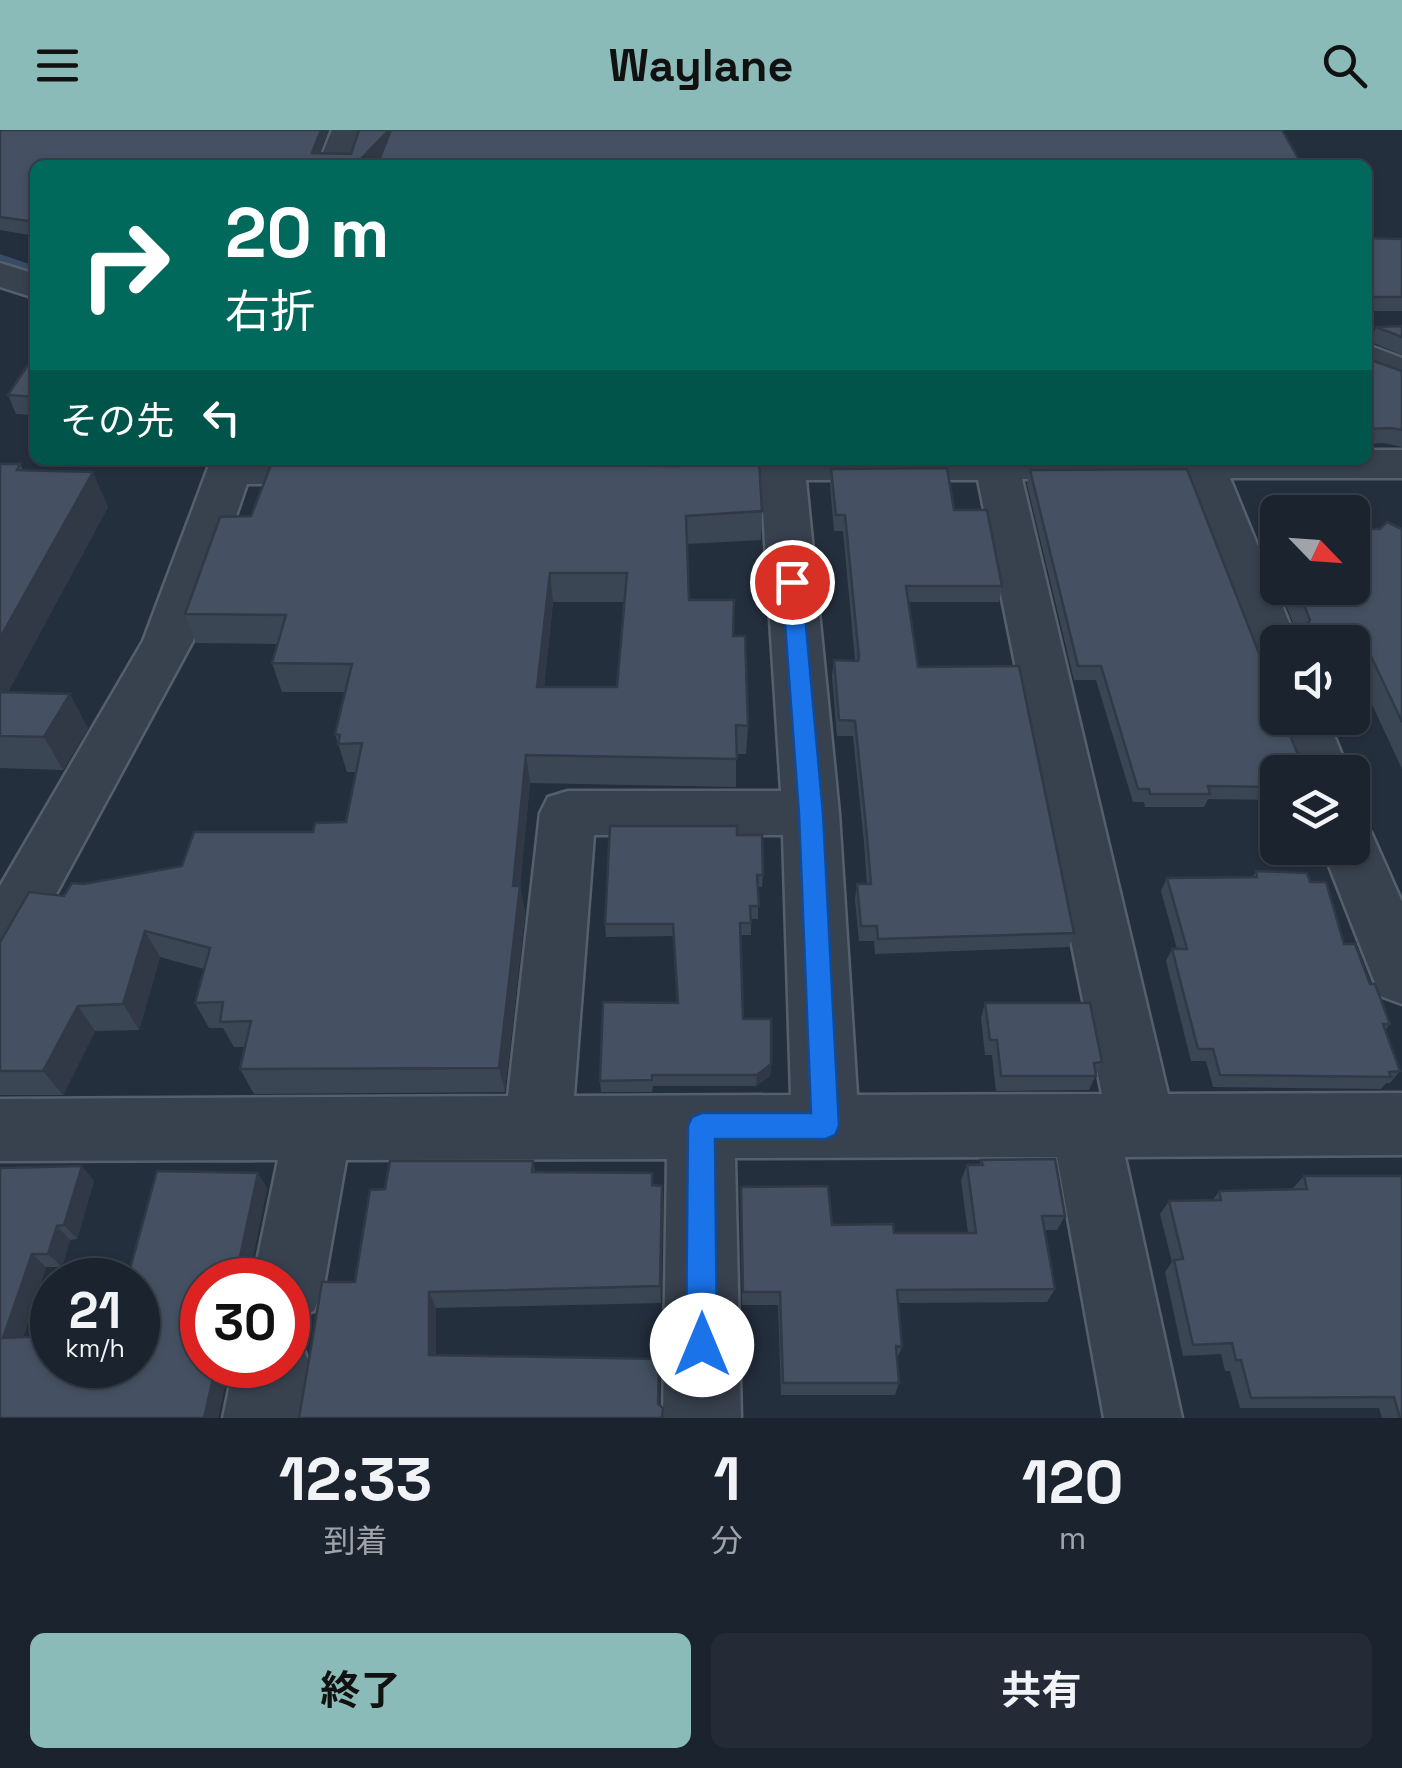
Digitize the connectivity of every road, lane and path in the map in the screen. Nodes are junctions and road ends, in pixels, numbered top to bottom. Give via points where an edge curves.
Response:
1 (348, 130) edge
2 (337, 160) edge
3 (0, 274) edge
4 (30, 285) edge
5 (1373, 336) edge
6 (1402, 374) edge
7 (1372, 464) edge
8 (1402, 464) edge
9 (231, 465) edge
10 (727, 465) edge
11 (782, 465) edge
12 (925, 465) edge
13 (1100, 465) edge
14 (1202, 465) edge
15 (997, 466) junction
16 (644, 468) edge
17 (388, 469) edge
18 (1265, 625) edge
19 (811, 814) junction
20 (1358, 865) edge
21 (0, 941) edge
22 (1402, 978) edge
23 (1113, 1124) junction
24 (1402, 1124) edge
25 (702, 1126) junction
26 (826, 1126) junction
27 (318, 1128) junction
28 (538, 1128) junction
29 (0, 1130) edge
30 (293, 1258) edge
31 (268, 1388) edge
32 (262, 1418) edge
33 (702, 1418) edge
34 (1143, 1418) edge

1 - 2 street
3 - 4 street
5 - 6 street
7 - 8 street
9 - 17 street
9 - 21 street via 168,641
10 - 16 street
11 - 19 street
12 - 15 street
13 - 15 street
14 - 18 street
15 - 23 street
19 - 26 street
19 - 28 street via 568,813
20 - 22 street
23 - 24 street
23 - 26 street
23 - 34 street
25 - 26 street
25 - 28 street
25 - 33 street
27 - 28 street
27 - 29 street
27 - 30 street
31 - 32 street

